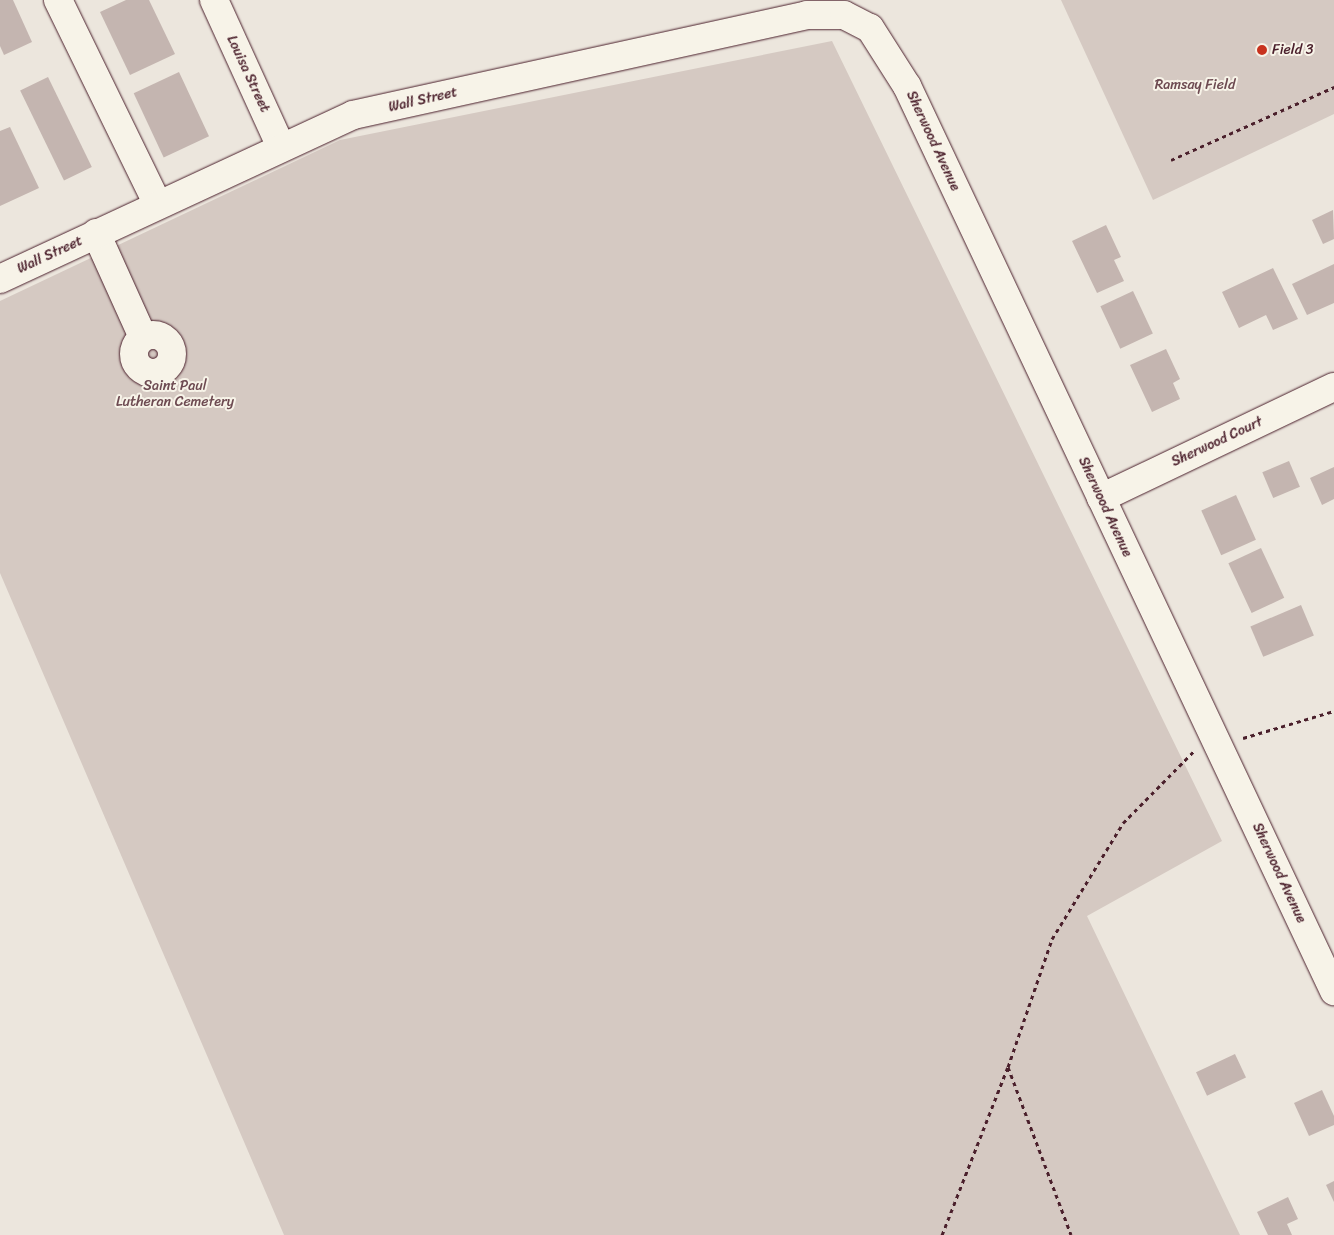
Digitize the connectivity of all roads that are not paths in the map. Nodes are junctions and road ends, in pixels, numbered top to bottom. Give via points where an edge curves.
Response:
1 (58, 0) edge
2 (214, 0) edge
3 (870, 28) joint
4 (281, 147) junction
5 (158, 205) junction
6 (96, 234) junction
7 (0, 279) edge
8 (143, 337) dead end
9 (1334, 387) edge
10 (1100, 498) junction
11 (1334, 991) edge

1 - 5 street
2 - 4 street, Louisa Street
3 - 4 street, Wall Street via 844,15 807,15 353,115
3 - 10 street, Sherwood Avenue via 907,86
4 - 5 street, Wall Street
5 - 6 street, Wall Street
6 - 7 street, Wall Street
6 - 8 street
9 - 10 street, Sherwood Court
10 - 11 street, Sherwood Avenue

